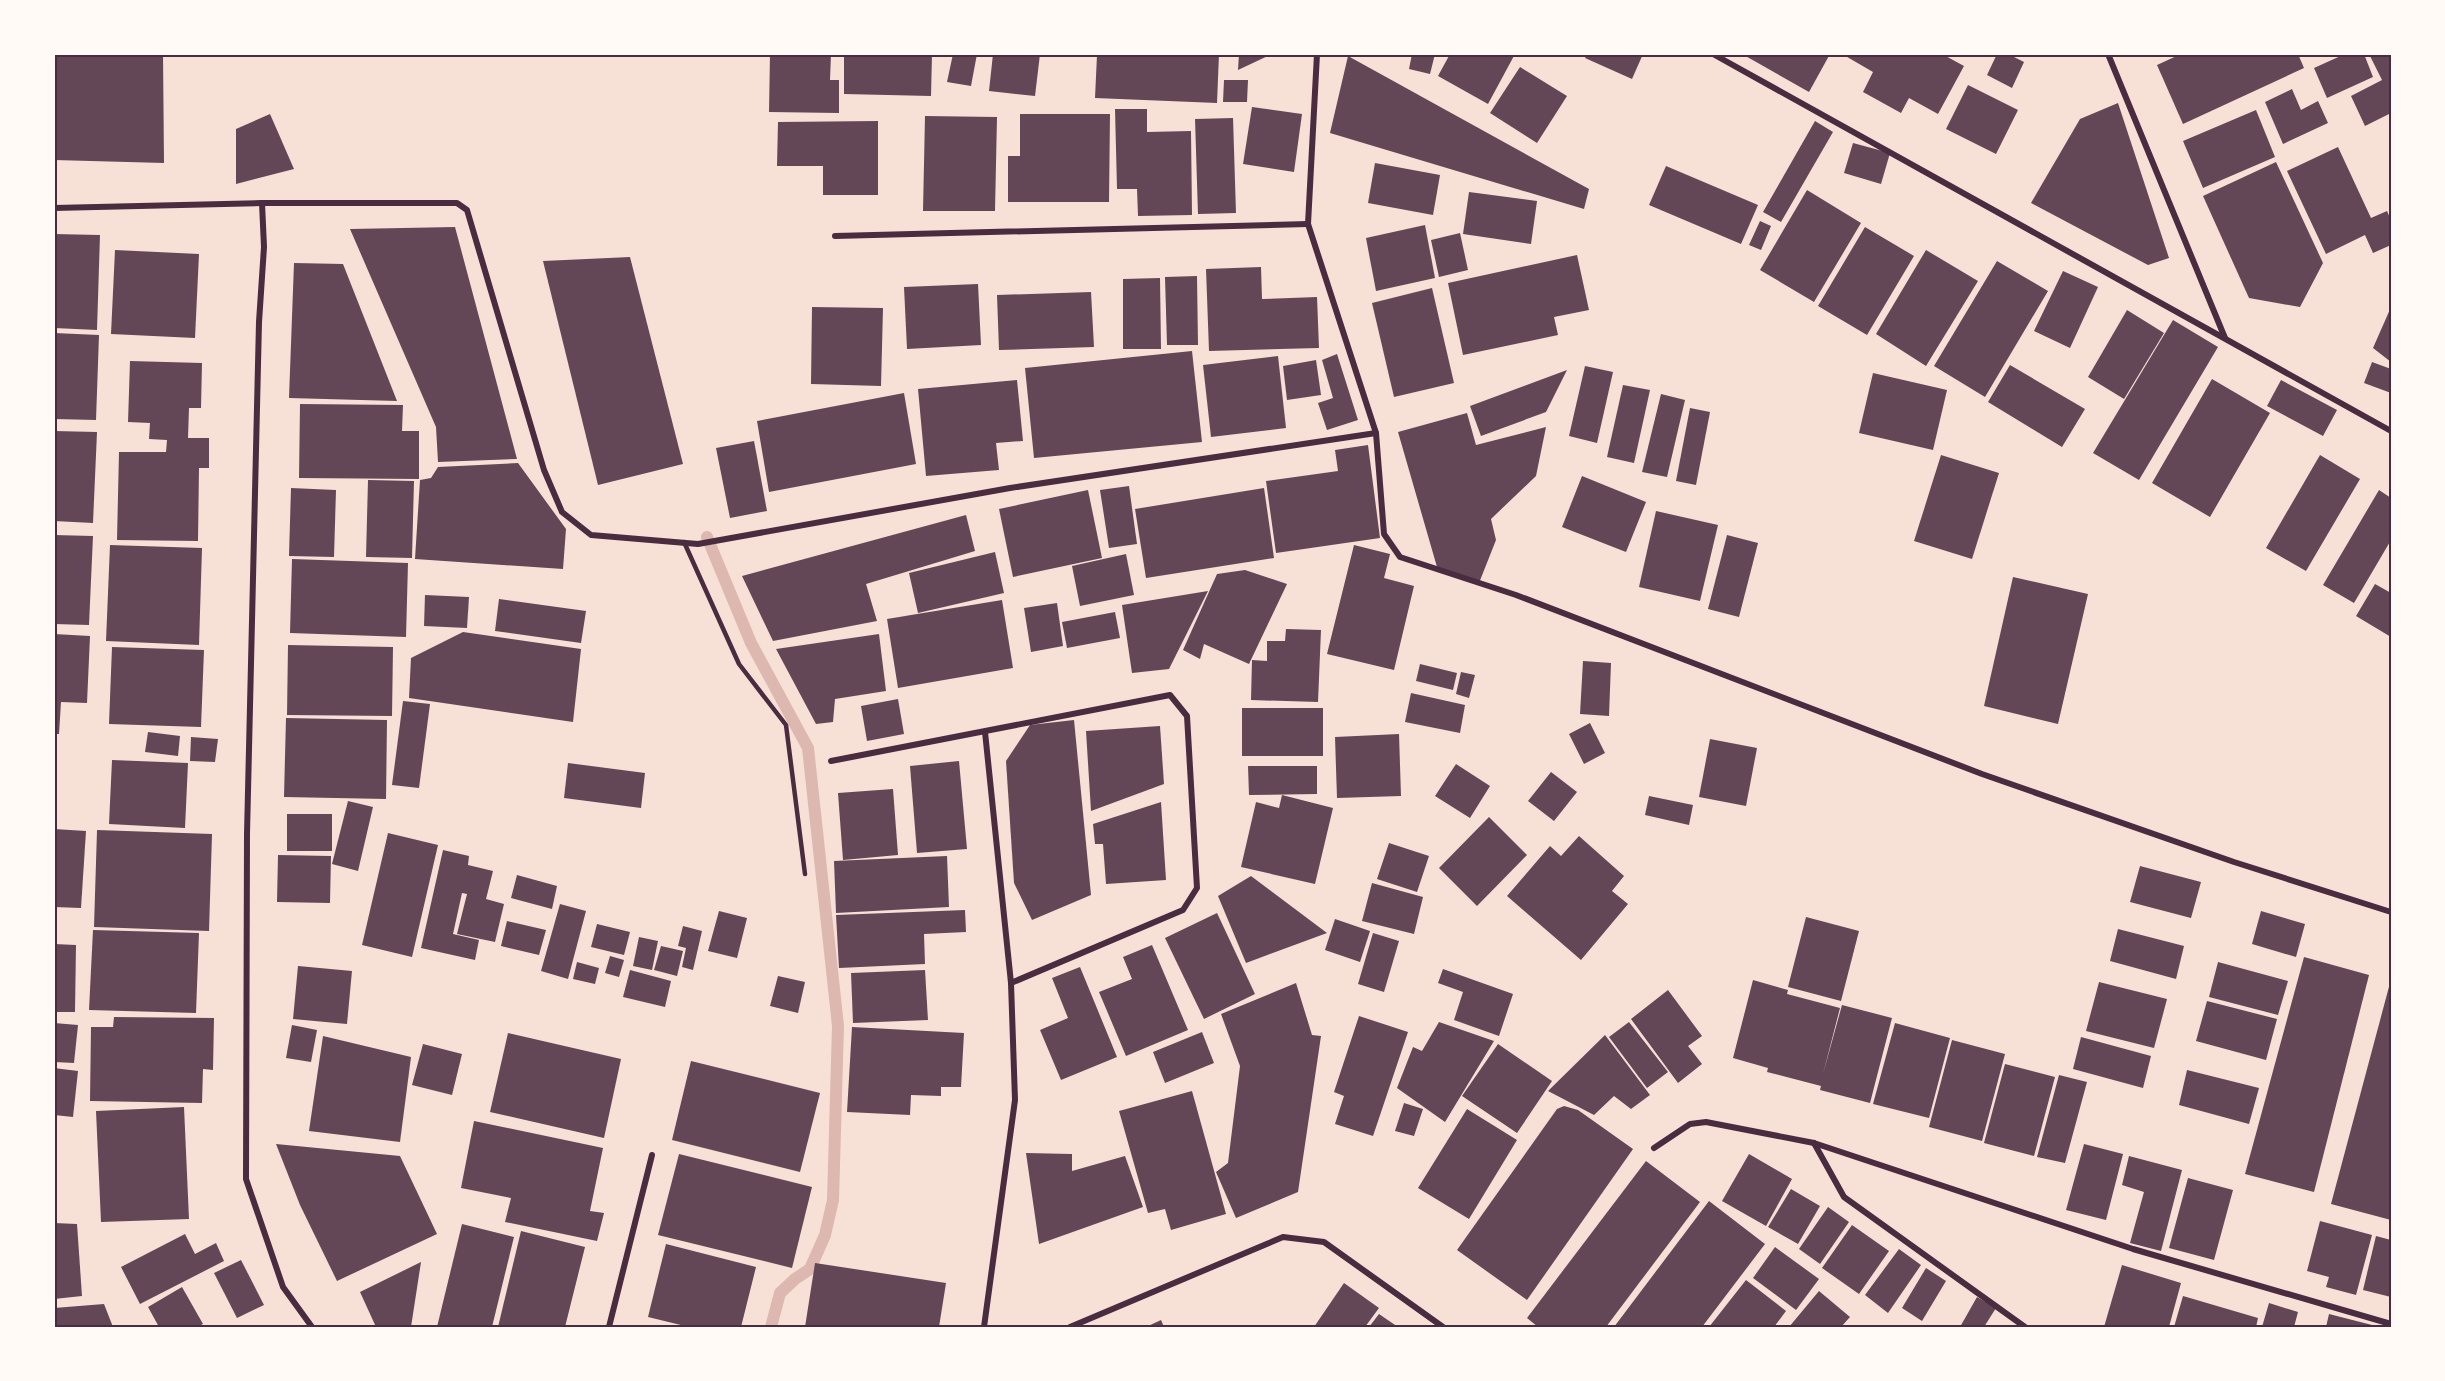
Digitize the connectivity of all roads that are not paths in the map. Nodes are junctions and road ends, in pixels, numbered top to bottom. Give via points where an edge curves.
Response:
1 (1317, 54) edge
2 (1713, 54) edge
3 (2108, 54) edge
4 (262, 203) junction
5 (54, 208) edge
6 (1308, 224) junction
7 (835, 236) dead end
8 (2226, 339) junction
9 (2391, 431) edge
10 (1376, 433) junction
11 (684, 542) junction
12 (985, 732) junction
13 (831, 761) dead end
14 (805, 874) dead end
15 (2391, 912) edge
16 (1011, 983) junction
17 (1814, 1143) junction
18 (1654, 1148) dead end
19 (651, 1155) dead end
20 (2391, 1324) edge
21 (312, 1327) edge
22 (609, 1327) edge
23 (984, 1327) edge
24 (1070, 1327) edge
25 (1443, 1327) edge
26 (2025, 1327) edge

1 - 6 street
2 - 8 street
3 - 8 street
4 - 5 street
4 - 11 street via 457,203 467,210 544,470 562,512 591,535
4 - 21 street via 264,247 247,834 246,1179 283,1287
6 - 7 street
6 - 10 street
8 - 9 street
10 - 11 street via 1010,488 698,544
10 - 15 street via 1384,534 1394,550 1409,561 1516,595 1982,774
11 - 14 lane via 739,664 786,725
12 - 13 street
12 - 16 street
12 - 16 street via 1170,695 1187,716 1197,888 1183,910
16 - 23 street via 1015,1100
17 - 18 street via 1706,1122 1690,1124
17 - 20 street via 2133,1249
17 - 26 street via 1844,1197
19 - 22 street
24 - 25 street via 1284,1237 1324,1242

